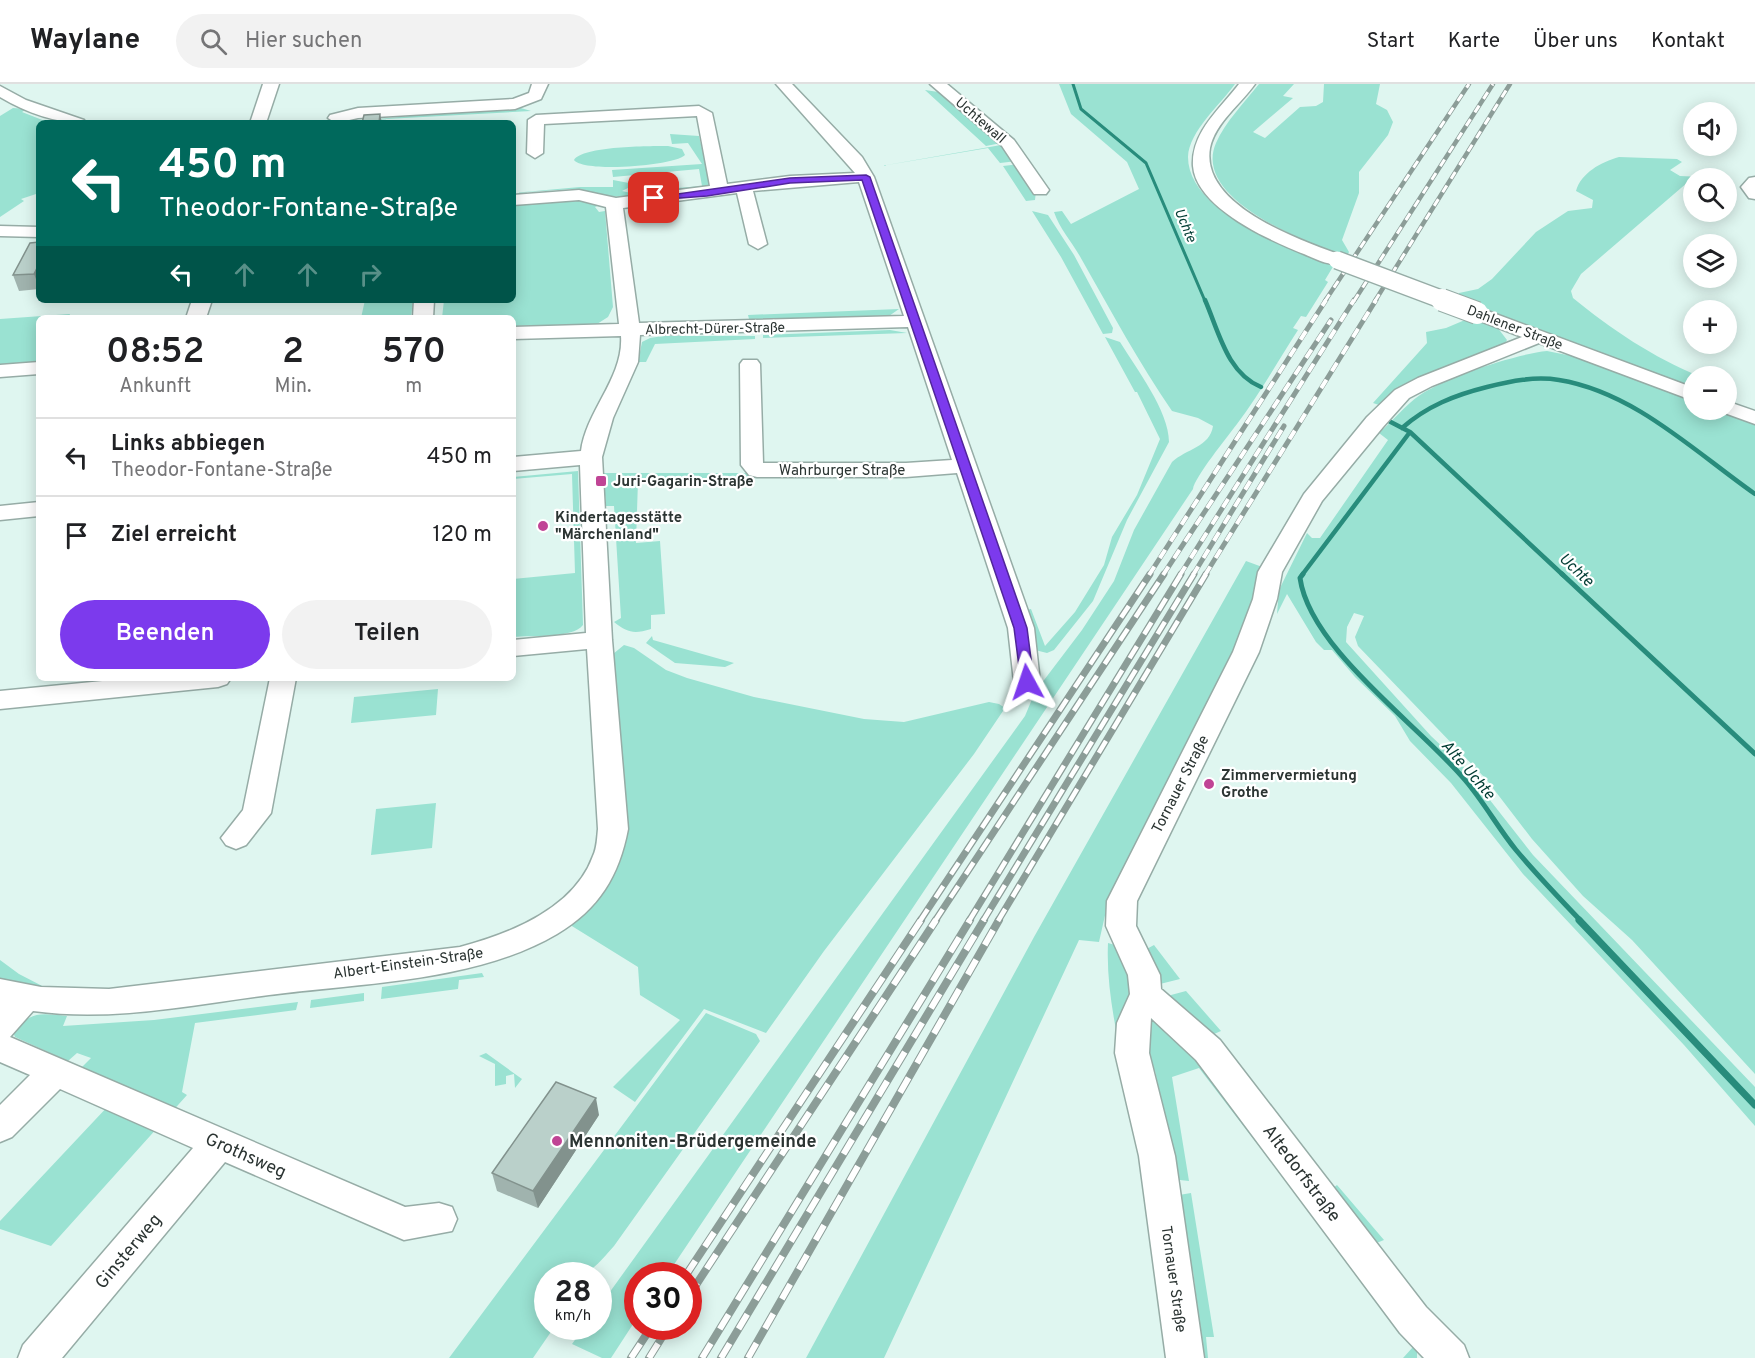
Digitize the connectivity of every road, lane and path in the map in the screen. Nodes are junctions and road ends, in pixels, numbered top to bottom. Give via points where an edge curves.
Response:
1 (271, 84) edge
2 (540, 84) edge
3 (784, 84) edge
4 (938, 84) edge
5 (1247, 84) edge
6 (0, 91) edge
7 (21, 102) junction
8 (0, 110) edge
9 (681, 111) junction
10 (336, 118) dead end
11 (70, 120) edge
12 (259, 120) edge
13 (694, 129) junction
14 (535, 153) dead end
15 (866, 177) junction
16 (744, 188) junction
17 (1040, 190) dead end
18 (720, 192) junction
19 (516, 200) edge
20 (614, 204) junction
21 (0, 231) edge
22 (36, 232) edge
23 (758, 244) dead end
24 (916, 321) junction
25 (629, 330) junction
26 (516, 333) edge
27 (1538, 336) junction
28 (750, 364) dead end
29 (36, 368) edge
30 (0, 371) edge
31 (1683, 390) edge
32 (1737, 411) edge
33 (1755, 418) edge
34 (591, 457) junction
35 (516, 464) edge
36 (963, 466) junction
37 (36, 509) edge
38 (0, 513) edge
39 (599, 640) junction
40 (516, 648) edge
41 (179, 681) edge
42 (282, 681) edge
43 (1027, 682) dead end
44 (0, 700) edge
45 (236, 838) dead end
46 (1146, 994) junction
47 (13, 995) edge
48 (0, 1027) edge
49 (0, 1047) edge
50 (55, 1072) junction
51 (0, 1127) edge
52 (219, 1143) junction
53 (439, 1219) dead end
54 (1437, 1354) edge
55 (37, 1358) edge
56 (1185, 1358) edge

1 - 12 street
2 - 10 street via 536,96 515,104 358,113
3 - 15 street via 856,161
4 - 17 street, Uchtewall via 1008,143
5 - 27 street, Dahlener Straße, bridge via 1206,138 1201,154 1207,179 1223,200 1250,221 1288,241
6 - 7 street
7 - 8 street
7 - 11 street
9 - 13 street
9 - 13 street via 702,111
9 - 14 street via 536,120
13 - 18 street
15 - 16 street via 790,180
15 - 24 street
16 - 18 street
16 - 23 street
18 - 20 street
19 - 20 street via 586,196
20 - 25 street
21 - 22 street
24 - 25 street, Albrecht-Dürer-Straße
24 - 36 street
25 - 26 street, Albrecht-Dürer-Straße
25 - 34 street via 628,362 599,428
27 - 31 street, Dahlener Straße
27 - 46 street, Tornauer Straße via 1413,387 1379,418 1312,499 1270,572 1265,599 1239,669 1122,901 1121,926 1144,975
28 - 36 street, Wahrburger Straße via 752,465 757,470
29 - 30 street
32 - 33 street
34 - 35 street
34 - 39 street
36 - 43 street via 1020,628
37 - 38 street
39 - 40 street
39 - 47 street, Albert-Einstein-Straße via 613,829 608,856 585,893 545,927 487,953 460,959 110,1002 67,1002
41 - 44 street
42 - 45 street via 257,813
46 - 54 street, Altedorfstraße via 1208,1050
46 - 56 street, Tornauer Straße via 1133,1023 1132,1053 1157,1156
47 - 48 street, Albert-Einstein-Straße
49 - 50 street, Grothsweg
50 - 51 street
50 - 52 street, Grothsweg
52 - 53 street, Grothsweg via 404,1224
52 - 55 street, Ginsterweg

